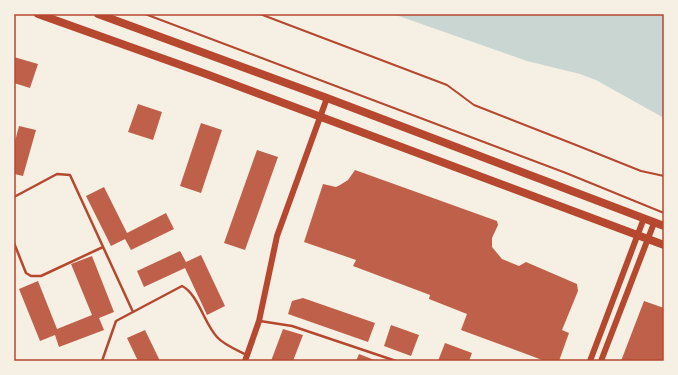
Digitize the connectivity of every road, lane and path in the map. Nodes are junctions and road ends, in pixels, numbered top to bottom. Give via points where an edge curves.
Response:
1 (38, 14) edge
2 (98, 14) edge
3 (146, 14) edge
4 (260, 14) edge
5 (327, 98) junction
6 (321, 116) junction
7 (664, 176) edge
8 (14, 197) edge
9 (664, 213) edge
10 (644, 218) junction
11 (654, 222) junction
12 (664, 226) edge
13 (637, 234) junction
14 (648, 238) junction
15 (14, 243) edge
16 (664, 245) edge
17 (103, 248) junction
18 (133, 312) junction
19 (259, 321) junction
20 (246, 358) edge
21 (102, 361) edge
22 (396, 361) edge
23 (590, 361) edge
24 (601, 361) edge

1 - 6 main road
2 - 5 main road
3 - 9 path via 559,170
4 - 7 path via 447,85 474,104 576,146 641,171
5 - 6 street
5 - 10 main road
6 - 13 main road
6 - 19 street via 277,236
8 - 17 lane via 57,174 70,175
10 - 11 main road
10 - 13 street
11 - 12 main road
11 - 14 street
13 - 14 main road
13 - 23 street
14 - 16 main road
14 - 24 street
15 - 17 lane via 26,273 31,276 41,276
17 - 18 lane
18 - 20 lane via 182,286 189,289 218,339
18 - 21 lane via 116,321
19 - 20 street
19 - 22 lane via 292,326

